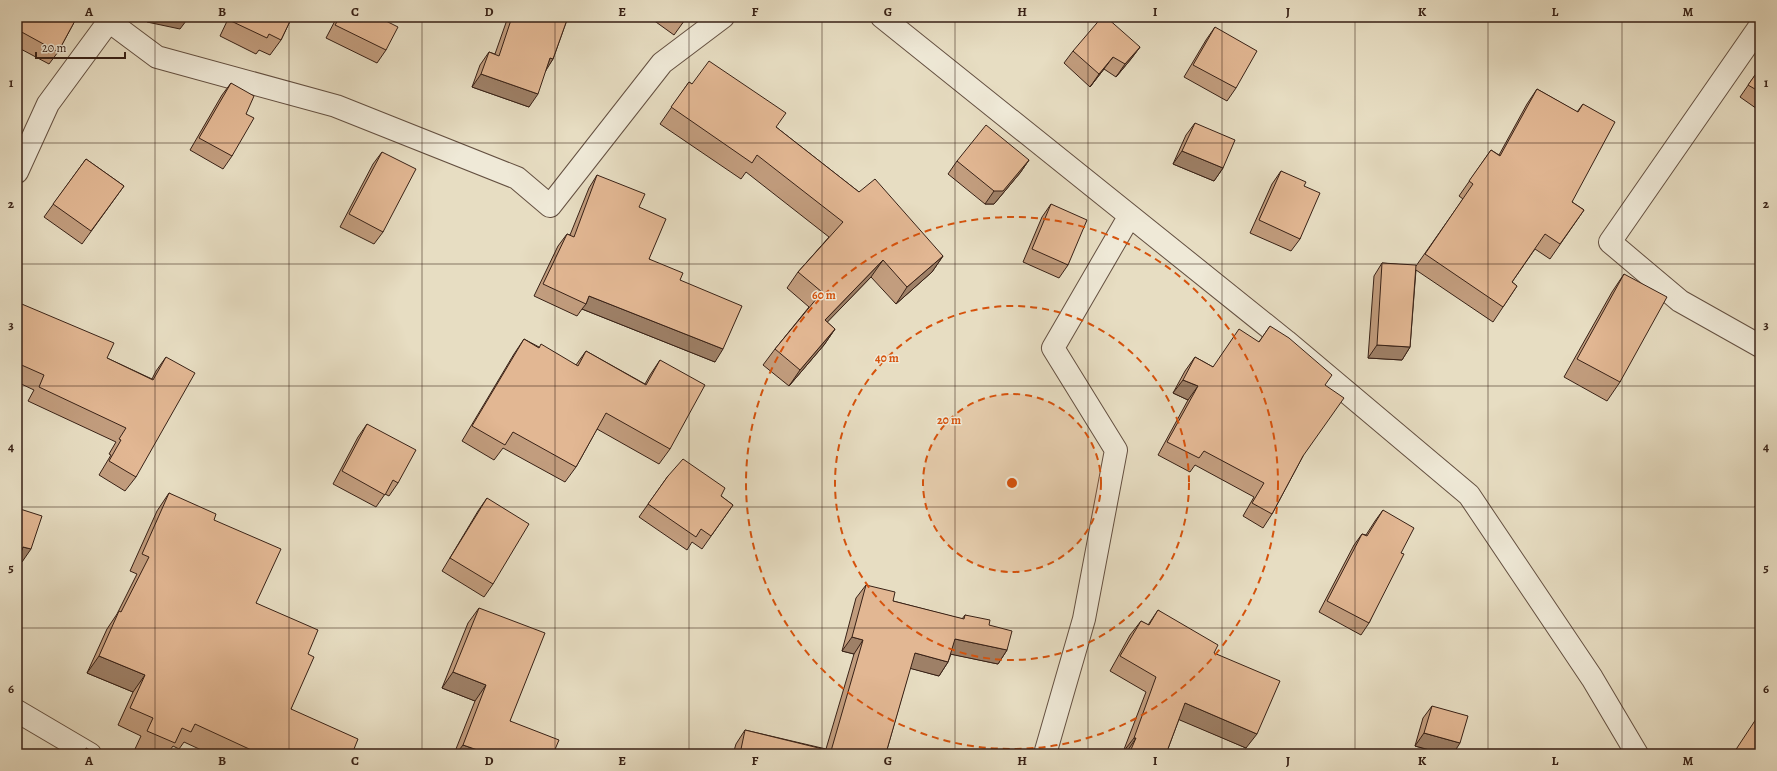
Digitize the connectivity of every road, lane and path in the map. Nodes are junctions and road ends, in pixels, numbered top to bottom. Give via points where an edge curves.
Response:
1 (724, 17) edge
2 (882, 17) edge
3 (111, 20) edge
4 (1760, 26) edge
5 (17, 172) edge
6 (1129, 217) junction
7 (1760, 346) edge
8 (17, 710) edge
9 (90, 754) edge
10 (1045, 754) edge
11 (1638, 754) edge

1 - 3 street via 662,63 550,206 517,178 336,106 157,57
2 - 6 street
3 - 5 street via 48,104
4 - 7 street via 1610,242 1680,301
6 - 10 street via 1054,348 1116,450 1084,618
6 - 11 street via 1286,341 1469,495 1592,678
8 - 9 street

